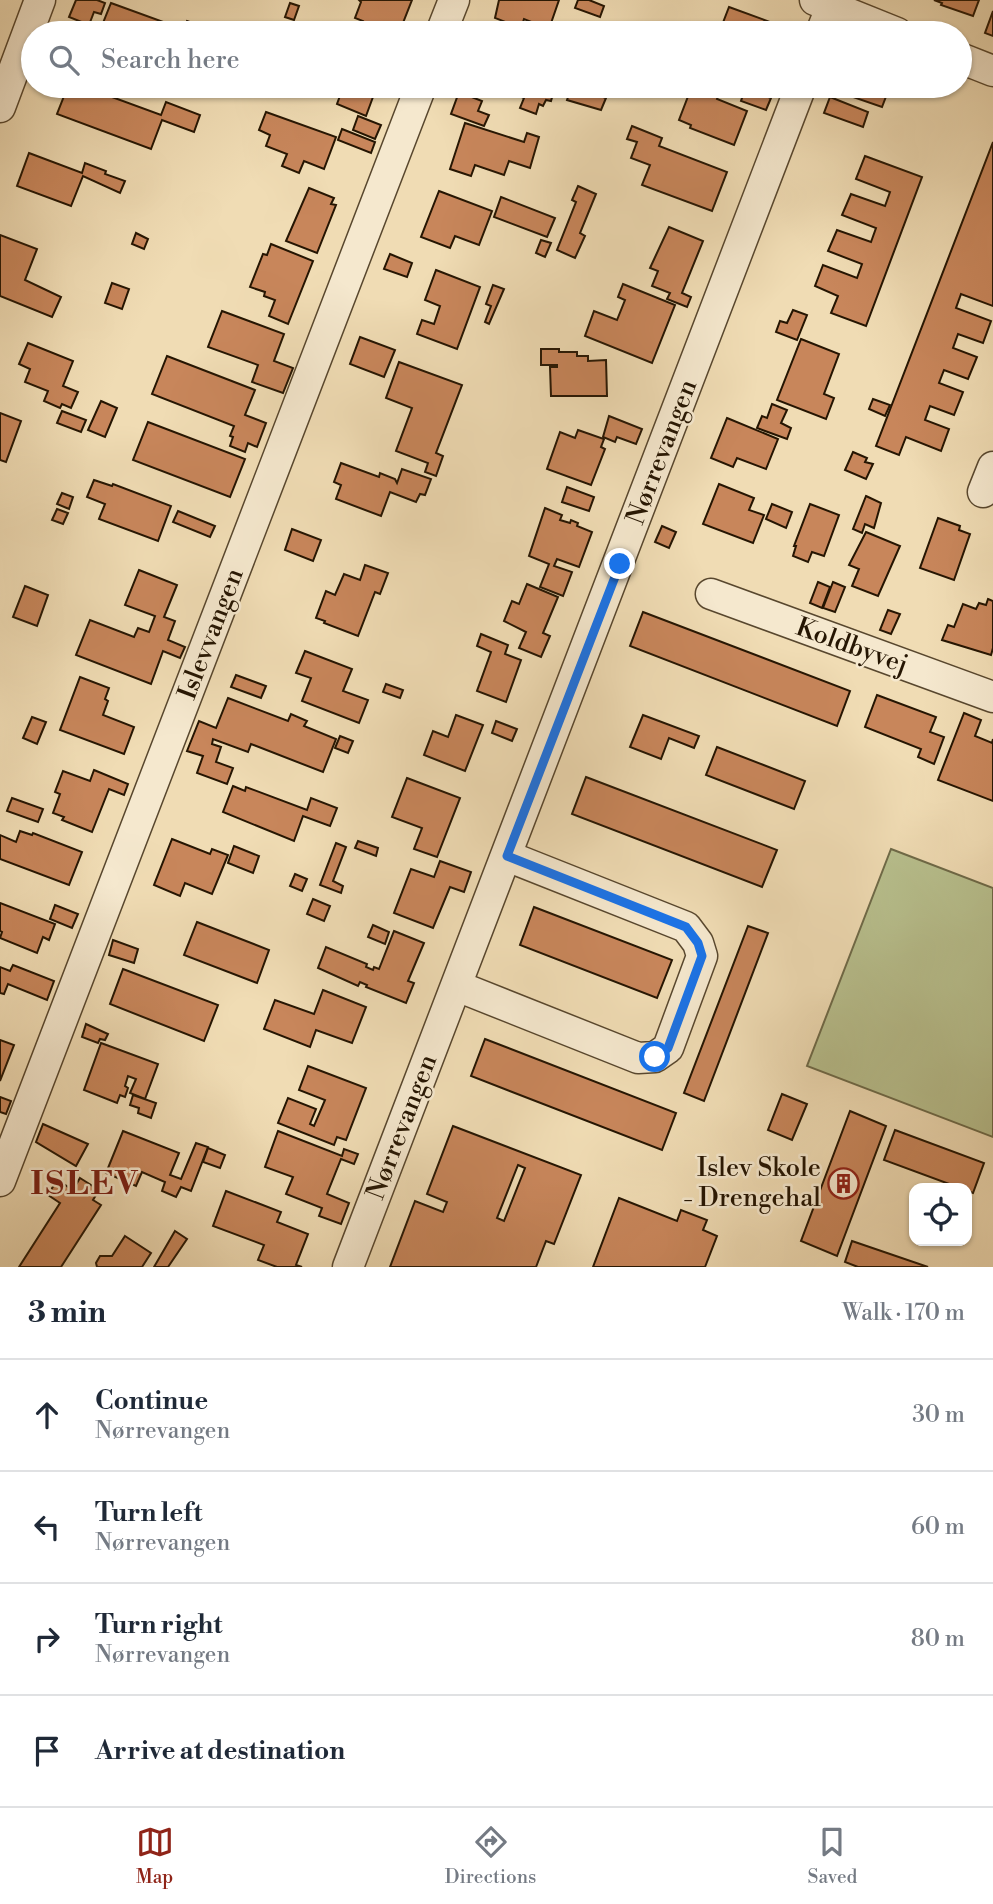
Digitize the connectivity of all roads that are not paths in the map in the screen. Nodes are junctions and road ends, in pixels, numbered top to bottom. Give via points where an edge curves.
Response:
1 (40, 0) edge
2 (454, 0) edge
3 (826, 10) edge
4 (32, 21) edge
5 (446, 21) edge
6 (860, 21) edge
7 (21, 51) edge
8 (972, 63) edge
9 (993, 71) edge
10 (416, 98) edge
11 (797, 98) edge
12 (0, 107) edge
13 (711, 594) dead end
14 (993, 697) edge
15 (507, 856) junction
16 (457, 986) junction
17 (0, 1181) edge
18 (348, 1267) edge

1 - 4 street
2 - 5 street
3 - 6 street
7 - 12 street
8 - 9 street
10 - 17 street, Islevvangen
11 - 15 street, Nørrevangen
13 - 14 street, Koldbyvej
15 - 16 street, Nørrevangen
15 - 16 street via 686,927 702,956 668,1048 655,1057 638,1058
16 - 18 street, Nørrevangen

